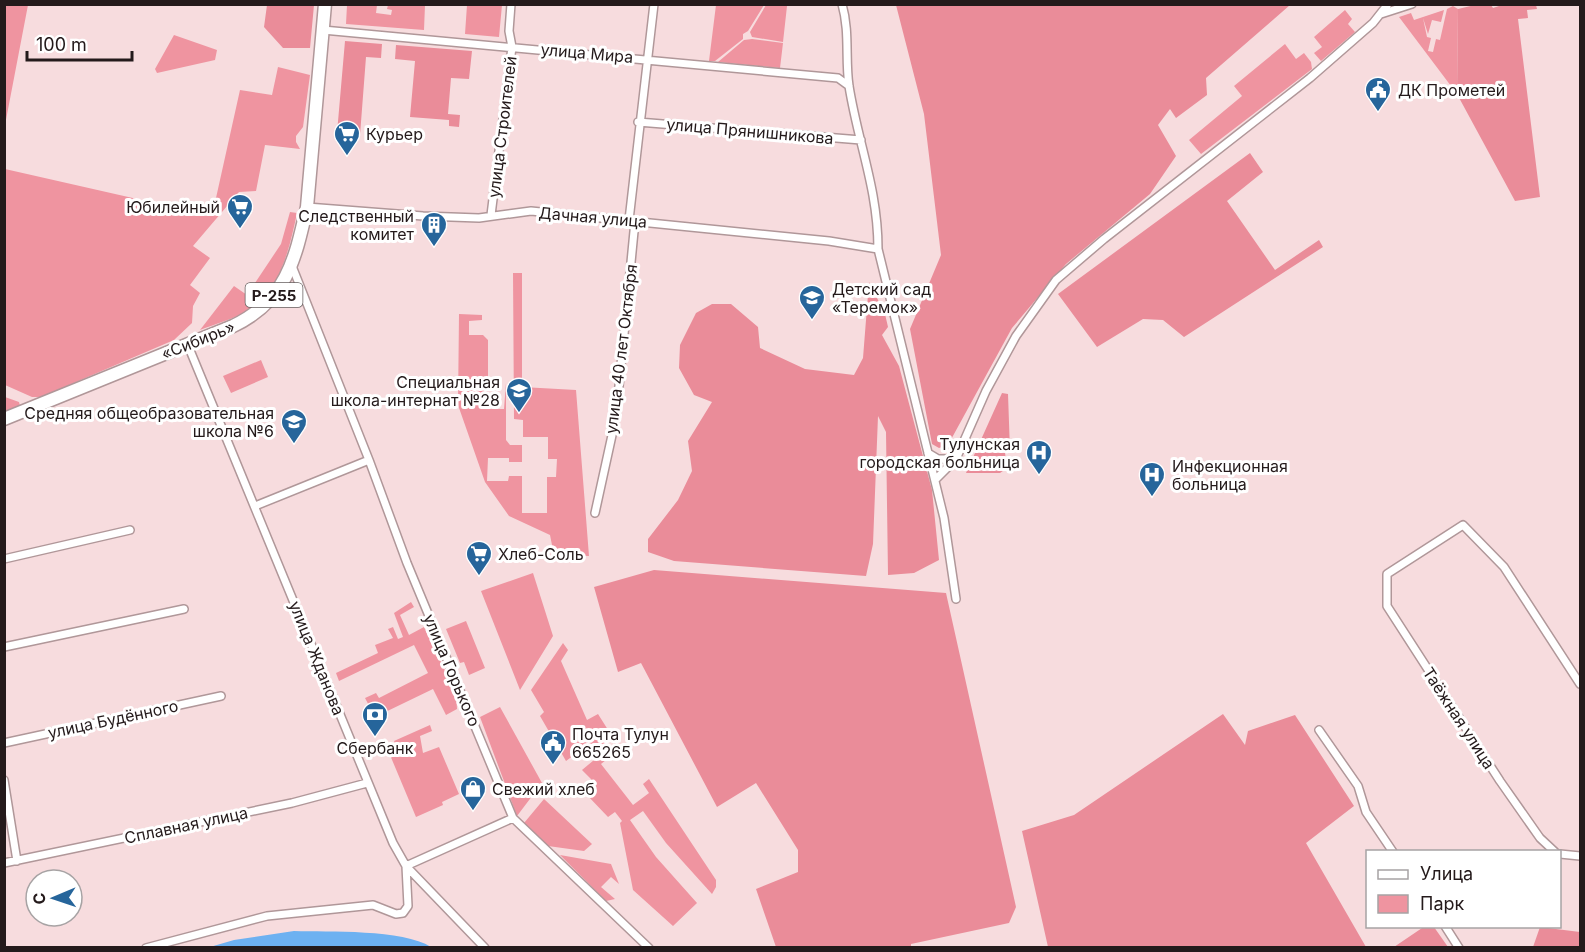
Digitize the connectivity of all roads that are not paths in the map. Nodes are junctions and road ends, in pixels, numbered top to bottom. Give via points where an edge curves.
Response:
1 (325, 4) edge
2 (512, 4) edge
3 (654, 4) edge
4 (842, 4) edge
5 (1388, 4) edge
6 (1412, 4) edge
7 (1381, 14) junction
8 (323, 30) junction
9 (512, 47) junction
10 (646, 58) junction
11 (849, 86) junction
12 (638, 122) junction
13 (861, 140) junction
14 (307, 207) junction
15 (491, 214) junction
16 (632, 220) junction
17 (878, 249) junction
18 (292, 266) junction
19 (187, 343) junction
20 (4, 419) edge
21 (928, 453) junction
22 (956, 459) junction
23 (369, 460) junction
24 (935, 480) junction
25 (255, 506) junction
26 (595, 513) dead end
27 (130, 530) dead end
28 (4, 560) edge
29 (956, 599) dead end
30 (184, 609) dead end
31 (4, 647) edge
32 (1581, 684) edge
33 (220, 696) dead end
34 (1319, 730) dead end
35 (4, 743) edge
36 (4, 780) edge
37 (367, 783) junction
38 (513, 818) junction
39 (1392, 850) edge
40 (1550, 850) edge
41 (1561, 854) edge
42 (1581, 856) edge
43 (17, 861) junction
44 (4, 863) edge
45 (406, 866) junction
46 (1446, 928) edge
47 (146, 948) edge
48 (485, 948) edge
49 (648, 948) edge
50 (1459, 948) edge

1 - 8 highway, «Сибирь» / Р-255
2 - 9 street, улица Строителей
3 - 10 street, улица 40 лет Октября
4 - 11 street via 847,22
5 - 7 street
6 - 7 street
7 - 22 street via 1310,78 1056,280 1016,336
8 - 9 street, улица Мира
8 - 14 highway, «Сибирь» / Р-255
9 - 10 street, улица Мира
9 - 15 street, улица Строителей
10 - 11 street, улица Мира via 838,78
10 - 12 street, улица 40 лет Октября
11 - 13 street
12 - 13 street, улица Прянишникова
12 - 16 street, улица 40 лет Октября
13 - 17 street via 876,206
14 - 15 street, Дачная улица via 423,216 479,218
14 - 18 highway, «Сибирь» / Р-255
15 - 16 street, Дачная улица via 531,211
16 - 17 street, Дачная улица
16 - 26 street, улица 40 лет Октября via 616,417
17 - 21 street
18 - 19 highway, «Сибирь» / Р-255 via 259,311 233,326
18 - 23 street, улица Горького
19 - 20 highway, «Сибирь» / Р-255
19 - 25 street, улица Жданова
21 - 22 street via 938,459
21 - 24 street
22 - 24 street
23 - 25 street
23 - 38 street, улица Горького via 407,563
24 - 29 street
25 - 37 street, улица Жданова
27 - 28 street
30 - 31 street
32 - 40 street, Таёжная улица via 1504,567 1463,525 1387,574 1387,606 1500,782
33 - 35 street, улица Будённого
34 - 39 street via 1358,786 1365,812
36 - 43 street
37 - 43 street, Сплавная улица via 292,803
37 - 45 street, улица Жданова
38 - 45 street
38 - 49 street, улица Горького
41 - 42 street
43 - 44 street, Сплавная улица
45 - 47 street via 408,906 403,913 373,905 267,916
45 - 48 street, улица Жданова
46 - 50 street

